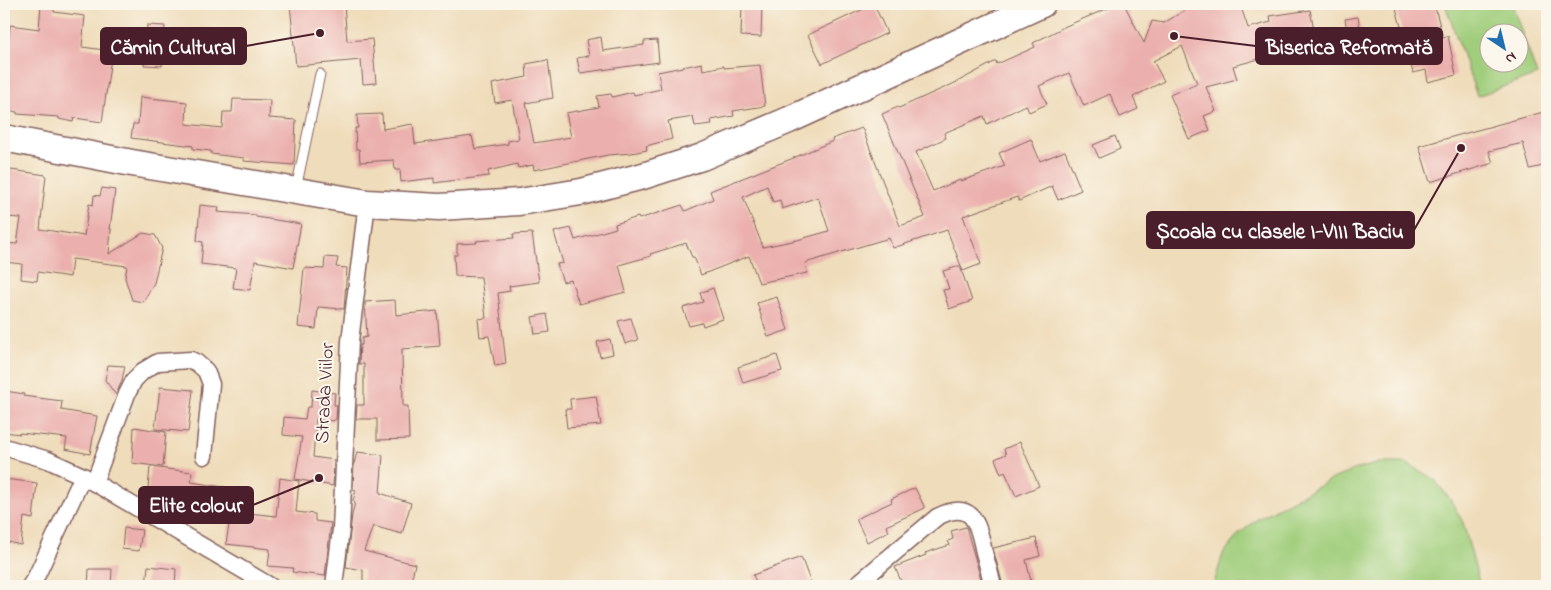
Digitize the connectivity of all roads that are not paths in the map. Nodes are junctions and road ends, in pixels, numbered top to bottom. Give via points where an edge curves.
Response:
1 (1042, 4) edge
2 (320, 74) dead end
3 (4, 138) edge
4 (296, 192) junction
5 (367, 203) junction
6 (4, 447) edge
7 (204, 456) dead end
8 (88, 479) junction
9 (30, 586) edge
10 (270, 586) edge
11 (334, 586) edge
12 (855, 586) edge
13 (993, 586) edge

1 - 5 main road via 759,133 702,157 643,176 581,192 519,202 439,207
2 - 4 lane
3 - 4 main road
4 - 5 main road
5 - 11 street, Strada Viilor via 350,341 341,529
6 - 8 street via 48,460
7 - 8 street via 211,384 206,371 191,360 158,362 134,380
8 - 9 street
8 - 10 street
12 - 13 street via 937,517 959,510 971,515 978,524

